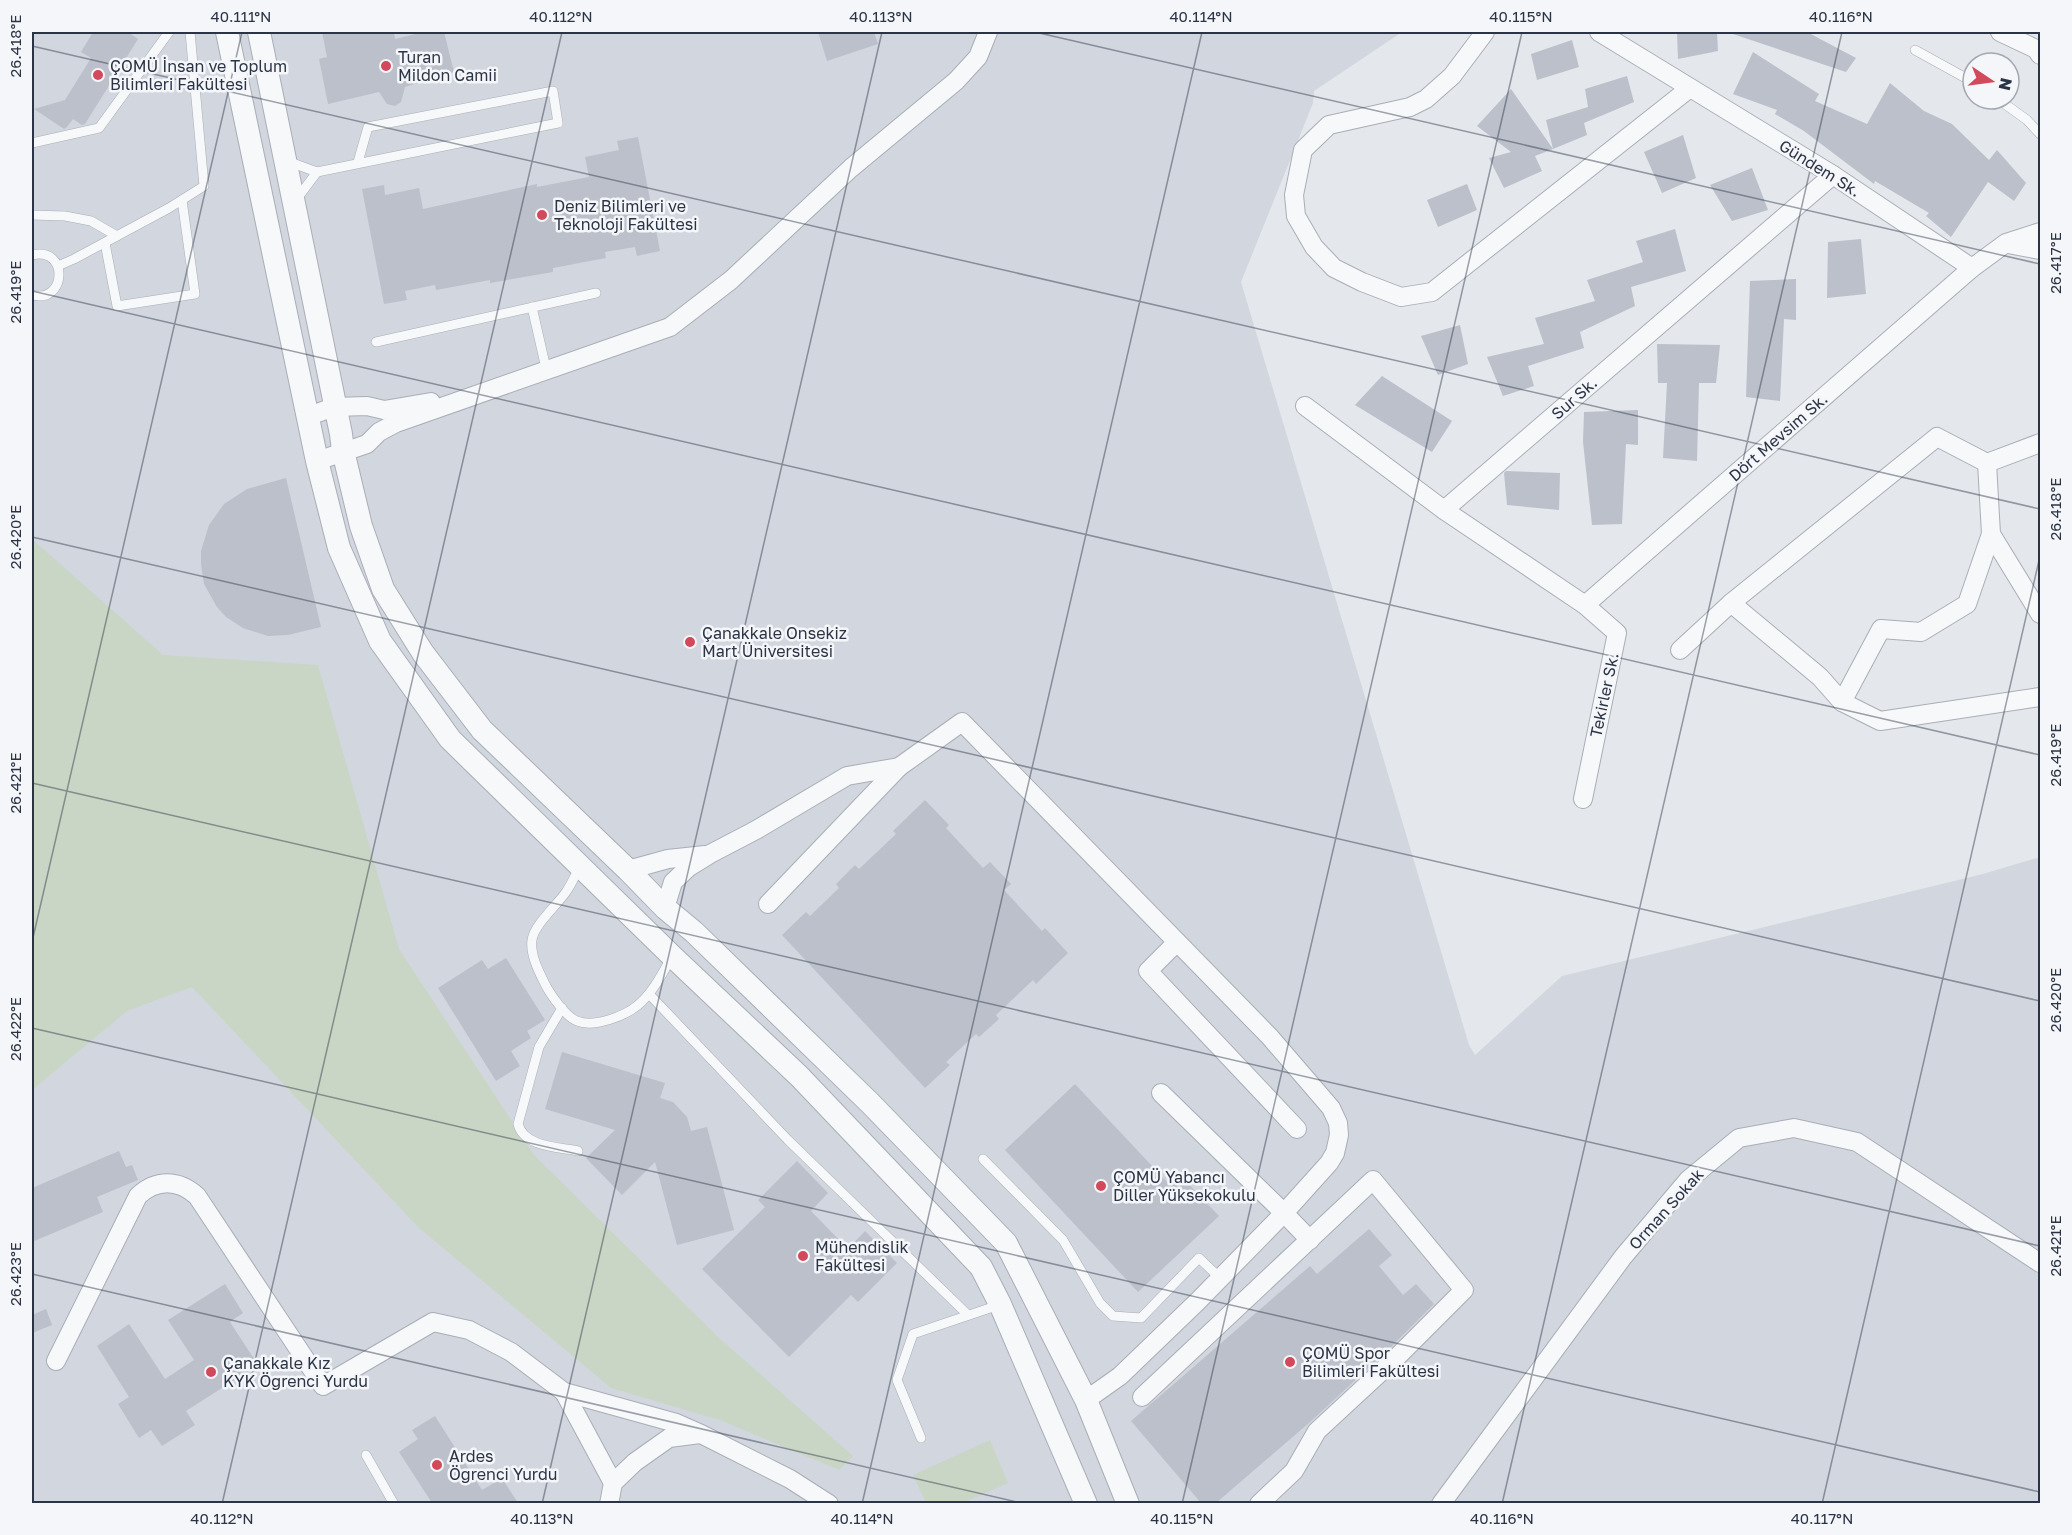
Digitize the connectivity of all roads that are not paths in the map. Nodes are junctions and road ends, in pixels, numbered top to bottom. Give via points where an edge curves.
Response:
1 (169, 32) edge
2 (189, 32) edge
3 (227, 32) edge
4 (258, 32) edge
5 (982, 32) edge
6 (988, 32) edge
7 (1485, 32) edge
8 (1599, 32) edge
9 (2000, 32) edge
10 (1916, 50) dead end
11 (2040, 55) edge
12 (1961, 75) edge
13 (1690, 88) junction
14 (2015, 111) edge
15 (2040, 134) edge
16 (32, 143) edge
17 (284, 160) junction
18 (358, 162) junction
19 (317, 172) junction
20 (1833, 175) junction
21 (182, 200) junction
22 (293, 204) junction
23 (32, 215) edge
24 (2040, 232) edge
25 (117, 236) junction
26 (105, 243) junction
27 (2006, 243) junction
28 (2040, 250) edge
29 (32, 255) edge
30 (58, 266) junction
31 (1972, 268) junction
32 (596, 293) dead end
33 (32, 295) edge
34 (532, 307) junction
35 (376, 342) dead end
36 (545, 364) junction
37 (1305, 406) dead end
38 (334, 407) junction
39 (306, 417) junction
40 (2040, 443) edge
41 (343, 451) junction
42 (316, 461) junction
43 (1987, 464) junction
44 (1444, 510) junction
45 (1991, 534) junction
46 (1731, 603) junction
47 (1585, 605) junction
48 (2040, 614) edge
49 (1680, 650) dead end
50 (2040, 697) edge
51 (1842, 702) junction
52 (899, 767) junction
53 (1583, 799) dead end
54 (710, 854) junction
55 (580, 866) junction
56 (628, 870) junction
57 (604, 889) junction
58 (768, 903) dead end
59 (665, 908) junction
60 (650, 934) junction
61 (1177, 942) junction
62 (672, 956) junction
63 (648, 994) junction
64 (562, 1008) junction
65 (1161, 1093) dead end
66 (1297, 1129) dead end
67 (578, 1152) dead end
68 (983, 1159) dead end
69 (1284, 1213) junction
70 (1310, 1240) junction
71 (2040, 1263) edge
72 (1220, 1278) junction
73 (1000, 1304) junction
74 (968, 1315) junction
75 (56, 1361) dead end
76 (564, 1392) junction
77 (1142, 1397) dead end
78 (1086, 1400) junction
79 (700, 1434) junction
80 (921, 1438) dead end
81 (366, 1455) dead end
82 (613, 1483) junction
83 (394, 1503) edge
84 (609, 1503) edge
85 (829, 1503) edge
86 (1086, 1503) edge
87 (1128, 1503) edge
88 (1259, 1503) edge
89 (1442, 1503) edge

1 - 16 lane via 99,128
2 - 21 lane via 204,186
3 - 39 street
4 - 17 street
5 - 36 street via 973,54 953,76 846,165 727,276 668,320
6 - 41 street via 978,57 956,81 851,168 731,280 670,327 396,423 367,444
7 - 13 street via 1452,76 1426,99 1410,107 1329,125 1303,150 1294,195 1296,216 1314,247 1334,268 1401,297 1432,292
8 - 13 street, Gündem Sk.
9 - 11 street via 2036,49
10 - 12 lane
13 - 20 street, Gündem Sk.
14 - 15 lane
17 - 19 lane
17 - 22 street
18 - 18 lane via 558,123 553,91 368,127
18 - 19 lane
19 - 22 lane
20 - 31 street, Gündem Sk.
20 - 44 street, Sur Sk.
21 - 25 lane
21 - 26 lane via 195,294 117,306
22 - 38 street
23 - 25 lane via 92,221
24 - 27 street
25 - 26 lane
26 - 30 lane
27 - 28 street
27 - 31 street
29 - 30 lane via 49,256
30 - 33 lane via 56,287 44,296
31 - 47 street, Dört Mevsim Sk.
32 - 34 lane
34 - 35 lane
34 - 36 lane
36 - 38 street via 439,401 384,410
37 - 44 street
38 - 39 street
38 - 41 street
39 - 42 street
40 - 43 street
41 - 42 street
41 - 56 street via 361,526 383,590 423,653 482,730
42 - 55 street via 339,548 380,641 450,739
43 - 45 street
43 - 46 street via 1937,437
44 - 47 street
45 - 48 street
45 - 51 street via 1967,604 1921,632 1881,629
46 - 49 street
46 - 51 street via 1820,677
47 - 53 street, Tekirler Sk. via 1617,633
50 - 51 street via 1880,721
52 - 54 street via 847,776
52 - 58 street
52 - 61 street via 962,722
54 - 56 street via 668,859
54 - 59 street via 673,882
55 - 57 street
55 - 64 lane via 532,940 536,965 548,991
56 - 57 street
56 - 59 street
57 - 60 street
59 - 60 street
59 - 78 street via 862,1095 1006,1243
60 - 62 street
61 - 66 street via 1148,971
61 - 69 street via 1270,1037 1330,1108 1338,1123 1335,1153 1329,1163
62 - 63 lane
62 - 73 street via 799,1076 981,1267
63 - 64 lane via 637,1006 596,1023 577,1021
63 - 74 lane via 789,1140
64 - 67 lane via 539,1047 518,1124 529,1140
65 - 69 street
68 - 72 lane via 1063,1240 1100,1302 1113,1316 1141,1318 1199,1258
69 - 70 street
69 - 72 street
70 - 77 street
70 - 88 street via 1373,1180 1464,1290 1317,1431 1294,1470
71 - 89 street, Orman Sokak via 1857,1142 1794,1128 1739,1138 1688,1180 1623,1257
72 - 78 street via 1120,1376
73 - 74 lane
73 - 86 street
74 - 80 lane via 913,1334 897,1380
75 - 76 street via 138,1196 157,1184 173,1183 196,1196 322,1386 433,1322 469,1330 511,1352
76 - 79 street
76 - 82 street
78 - 87 street
79 - 82 street via 669,1438 634,1462
79 - 85 street
81 - 83 lane
82 - 84 street

